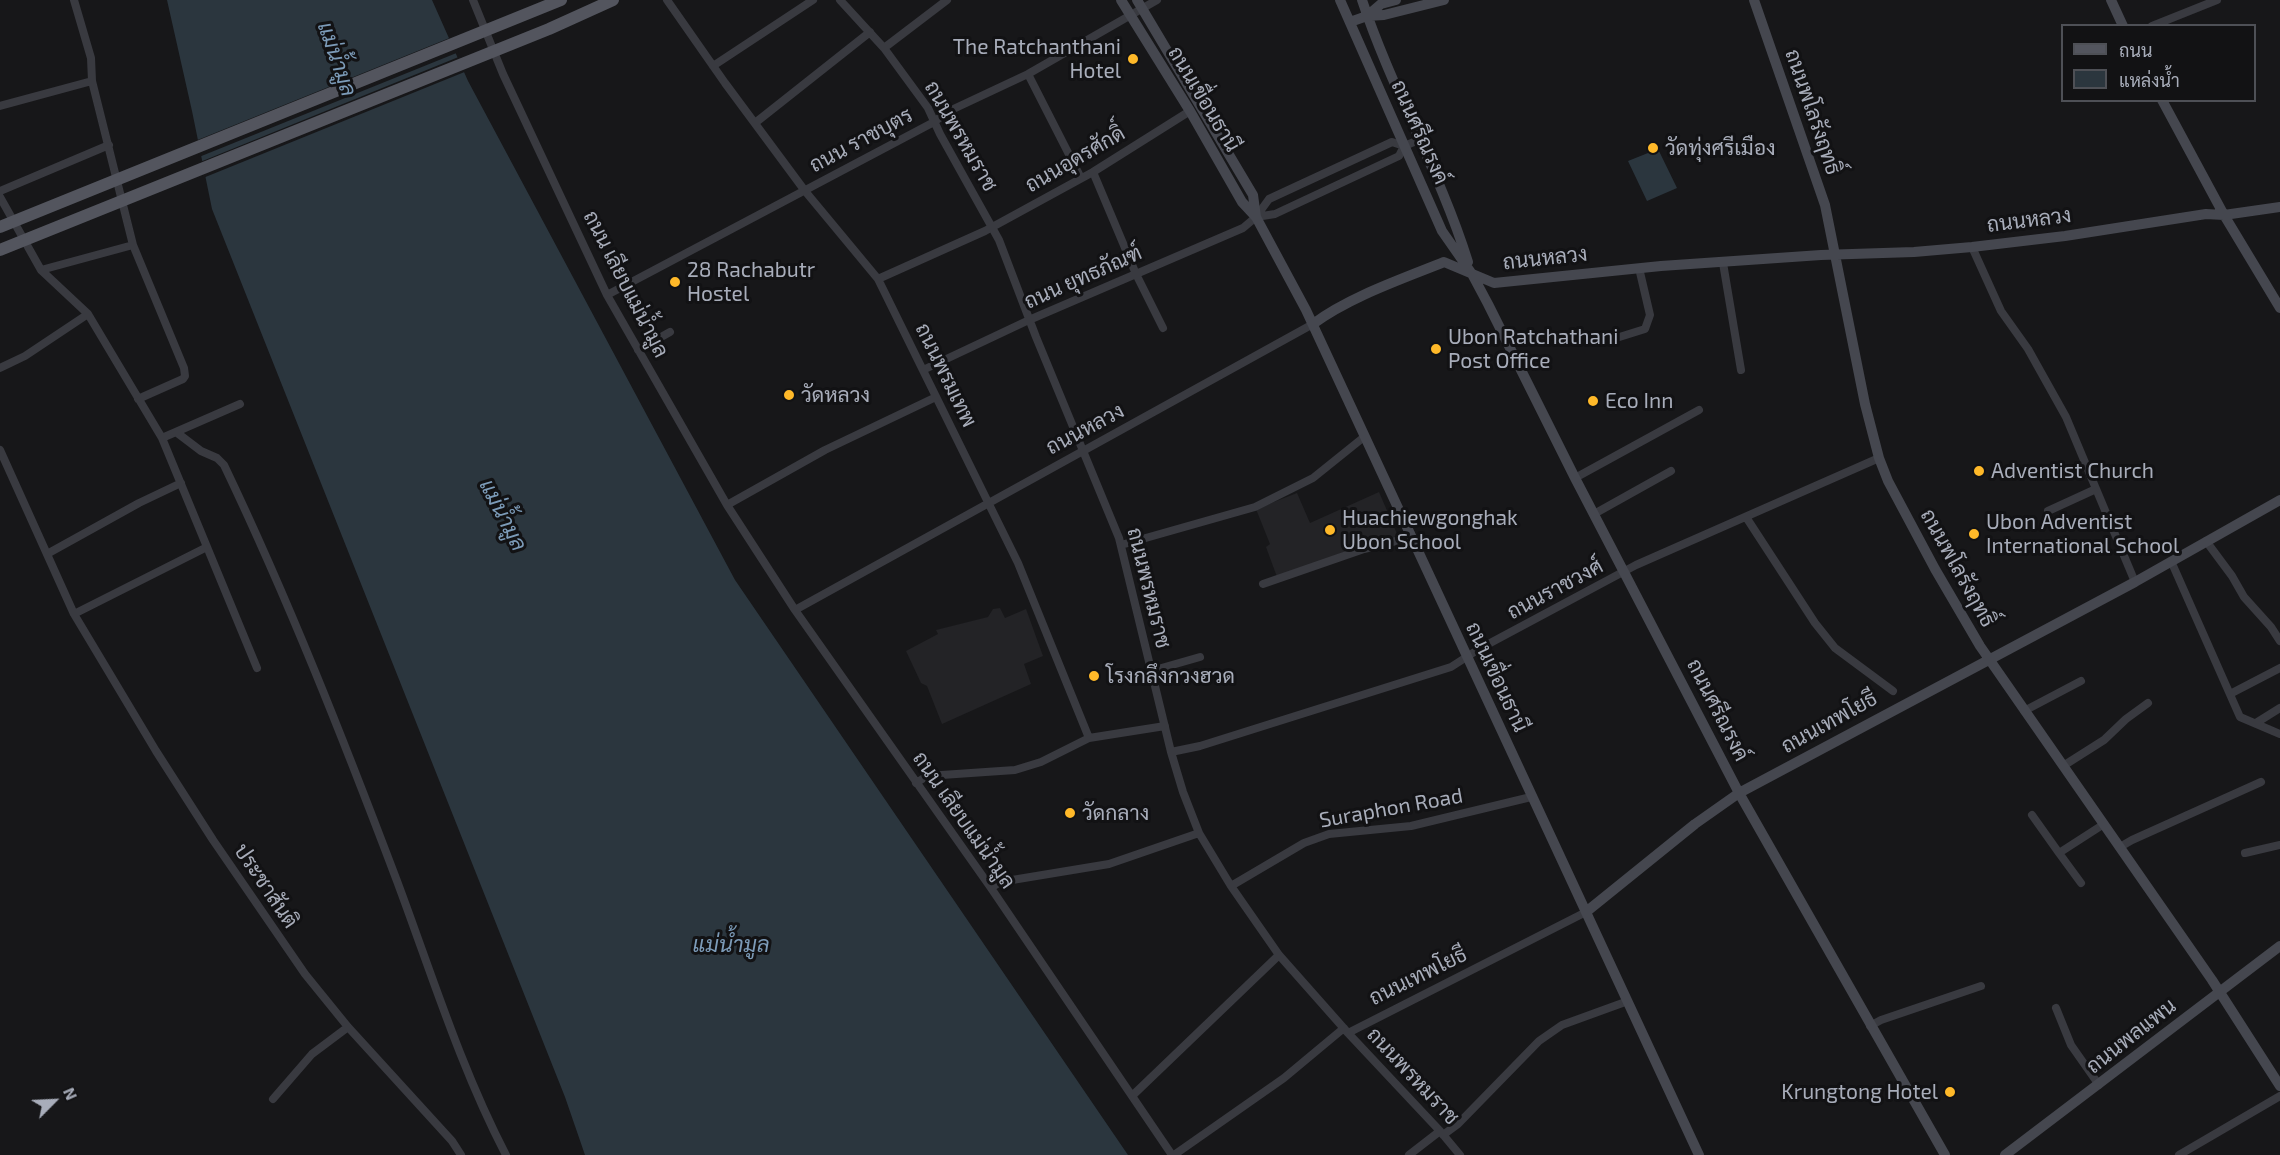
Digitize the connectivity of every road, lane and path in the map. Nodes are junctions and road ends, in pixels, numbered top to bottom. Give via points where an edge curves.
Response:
1 (74, 0) edge
2 (472, 0) edge
3 (561, 0) edge
4 (613, 0) edge
5 (667, 0) edge
6 (813, 0) edge
7 (840, 0) edge
8 (947, 0) edge
9 (1122, 0) edge
10 (1157, 0) edge
11 (1340, 0) edge
12 (1362, 0) edge
13 (1396, 0) edge
14 (1444, 0) edge
15 (1754, 0) edge
16 (2111, 0) edge
17 (2217, 0) edge
18 (1140, 4) edge
19 (1131, 16) junction
20 (1367, 16) junction
21 (1350, 22) junction
22 (2122, 24) edge
23 (2157, 24) edge
24 (870, 32) junction
25 (884, 48) junction
26 (713, 66) junction
27 (1028, 74) junction
28 (92, 81) junction
29 (2163, 102) edge
30 (1200, 104) junction
31 (0, 106) edge
32 (1190, 111) junction
33 (934, 122) junction
34 (755, 123) junction
35 (1419, 140) junction
36 (109, 145) junction
37 (1404, 146) junction
38 (1093, 172) junction
39 (1081, 178) junction
40 (0, 191) edge
41 (805, 191) junction
42 (0, 196) edge
43 (2280, 207) edge
44 (2224, 215) junction
45 (1256, 217) junction
46 (0, 227) edge
47 (993, 227) junction
48 (133, 245) junction
49 (1972, 247) junction
50 (0, 250) edge
51 (1836, 254) junction
52 (1723, 263) junction
53 (1639, 268) junction
54 (41, 270) junction
55 (1136, 274) junction
56 (1472, 274) junction
57 (878, 279) junction
58 (607, 295) junction
59 (2280, 308) edge
60 (88, 314) junction
61 (1029, 320) junction
62 (1313, 324) junction
63 (1163, 328) dead end
64 (670, 332) dead end
65 (1613, 339) dead end
66 (638, 350) junction
67 (0, 368) edge
68 (923, 370) junction
69 (1741, 370) dead end
70 (936, 397) junction
71 (138, 399) junction
72 (240, 404) dead end
73 (1699, 410) dead end
74 (176, 432) junction
75 (1364, 437) junction
76 (162, 438) junction
77 (0, 450) edge
78 (1083, 452) junction
79 (1879, 458) junction
80 (1671, 471) dead end
81 (1575, 478) junction
82 (181, 483) junction
83 (2096, 489) junction
84 (2280, 500) edge
85 (988, 502) junction
86 (727, 506) junction
87 (2048, 511) dead end
88 (1594, 514) junction
89 (1746, 517) junction
90 (1411, 534) junction
91 (2206, 541) junction
92 (1121, 545) junction
93 (207, 547) junction
94 (47, 554) junction
95 (2171, 561) junction
96 (1625, 572) junction
97 (2135, 582) junction
98 (1263, 584) dead end
99 (795, 610) junction
100 (74, 614) junction
101 (2280, 641) edge
102 (1200, 657) dead end
103 (1466, 657) junction
104 (1989, 659) junction
105 (256, 668) dead end
106 (2280, 668) edge
107 (1151, 671) junction
108 (2081, 681) dead end
109 (1893, 691) dead end
110 (2230, 694) junction
111 (2148, 703) dead end
112 (2280, 708) edge
113 (2024, 711) junction
114 (2256, 723) junction
115 (1165, 726) junction
116 (2280, 734) edge
117 (1089, 738) junction
118 (1171, 752) junction
119 (2062, 766) junction
120 (2261, 782) dead end
121 (916, 783) junction
122 (1739, 794) junction
123 (1531, 797) junction
124 (2032, 815) dead end
125 (2104, 824) junction
126 (1199, 833) junction
127 (2280, 845) edge
128 (2120, 847) junction
129 (2060, 853) junction
130 (2245, 853) dead end
131 (2081, 883) dead end
132 (1232, 886) junction
133 (991, 888) junction
134 (1586, 912) junction
135 (2280, 946) edge
136 (1279, 955) junction
137 (1981, 987) dead end
138 (2220, 992) junction
139 (1628, 1001) junction
140 (2056, 1008) dead end
141 (1870, 1026) junction
142 (348, 1027) junction
143 (1346, 1030) junction
144 (2099, 1085) junction
145 (2280, 1086) edge
146 (1132, 1096) junction
147 (2280, 1096) edge
148 (273, 1099) dead end
149 (1442, 1133) junction
150 (461, 1155) edge
151 (506, 1155) edge
152 (1173, 1155) edge
153 (1409, 1155) edge
154 (1460, 1155) edge
155 (1699, 1155) edge
156 (1945, 1155) edge
157 (2005, 1155) edge
158 (2179, 1155) edge

1 - 28 street via 92,58
2 - 58 street, ถนน เลียบแม่น้ำมูล
3 - 46 main road
4 - 50 main road
5 - 26 street, ถนนพรมเทพ
6 - 26 street
7 - 24 street, ถนนพรหมราช
8 - 25 street
9 - 19 street, ถนนเขื่อนธานี
10 - 18 street, ถนน ราชบุตร
11 - 21 street, ถนนศรีณรงค์
12 - 20 street, ถนนศรีณรงค์
13 - 20 street via 1381,4
14 - 20 street
15 - 51 street, ถนนพโลรังฤทธิ์ via 1825,205
16 - 22 street
17 - 23 street
18 - 19 street, ถนน ราชบุตร
18 - 30 street, ถนนเขื่อนธานี
19 - 27 street, ถนน ราชบุตร
19 - 32 street, ถนนเขื่อนธานี
20 - 21 street
20 - 35 street, ถนนศรีณรงค์
21 - 37 street, ถนนศรีณรงค์
24 - 25 street, ถนนพรหมราช
24 - 34 street
25 - 33 street, ถนนพรหมราช
26 - 34 street, ถนนพรมเทพ
27 - 33 street, ถนน ราชบุตร
27 - 39 street
28 - 31 street
28 - 36 street
29 - 44 street
30 - 32 street
30 - 45 street, ถนนเขื่อนธานี via 1253,195
32 - 38 street, ถนนอุดรศักดิ์
32 - 45 street, ถนนเขื่อนธานี via 1242,202
33 - 41 street, ถนน ราชบุตร
33 - 47 street, ถนนพรหมราช
34 - 41 street, ถนนพรมเทพ
35 - 37 street
35 - 56 street, ถนนศรีณรงค์ via 1456,224
36 - 40 street
36 - 48 street
37 - 45 street via 1399,156 1279,212
37 - 45 street via 1392,142 1269,199
37 - 56 street, ถนนศรีณรงค์ via 1442,231
38 - 39 street, ถนนอุดรศักดิ์
38 - 55 street
39 - 47 street, ถนนอุดรศักดิ์
41 - 57 street, ถนนพรมเทพ
41 - 58 street, ถนน ราชบุตร
42 - 54 street
43 - 44 street, ถนนหลวง
44 - 49 street, ถนนหลวง via 2206,214
44 - 59 street
45 - 55 street, ถนน ยุทธภัณฑ์ via 1243,228
45 - 62 street, ถนนเขื่อนธานี
47 - 57 street, ถนนอุดรศักดิ์
47 - 61 street, ถนนพรหมราช
48 - 54 street
48 - 71 street via 185,376
49 - 51 street, ถนนหลวง
49 - 83 street via 2001,311 2028,349 2066,417
51 - 52 street, ถนนหลวง
51 - 79 street, ถนนพโลรังฤทธิ์
52 - 53 street, ถนนหลวง
52 - 69 street
53 - 56 street, ถนนหลวง via 1494,283
53 - 65 street via 1650,315 1645,329
54 - 60 street
55 - 61 street, ถนน ยุทธภัณฑ์
55 - 63 street
56 - 62 street, ถนนหลวง via 1444,262 1362,297
56 - 81 street, ถนนศรีณรงค์
57 - 68 street, ถนนพรมเทพ
58 - 66 street, ถนน เลียบแม่น้ำมูล
60 - 67 street
60 - 71 street
61 - 68 street, ถนน ยุทธภัณฑ์
61 - 78 street, ถนนพรหมราช
62 - 75 street, ถนนเขื่อนธานี
62 - 78 street, ถนนหลวง
64 - 66 street
66 - 86 street, ถนน เลียบแม่น้ำมูล
68 - 70 street, ถนนพรมเทพ
70 - 85 street, ถนนพรมเทพ
70 - 86 street via 825,450
71 - 76 street
72 - 74 street
73 - 81 street
74 - 76 street
74 - 151 street via 224,465 258,536 382,842 477,1093
75 - 90 street, ถนนเขื่อนธานี
75 - 92 street via 1313,478 1255,507
76 - 82 street
77 - 94 street, ประชาสันติ
78 - 85 street, ถนนหลวง
78 - 92 street, ถนนพรหมราช
79 - 89 street, ถนนราชวงศ์
79 - 104 street, ถนนพโลรังฤทธิ์ via 1935,569
80 - 88 street
81 - 88 street, ถนนศรีณรงค์
82 - 93 street
82 - 94 street
83 - 87 street
83 - 97 street
84 - 91 street, ถนนเทพโยธี
85 - 99 street, ถนนหลวง
85 - 117 street, ถนนพรมเทพ via 1018,563
86 - 99 street, ถนน เลียบแม่น้ำมูล
88 - 96 street, ถนนศรีณรงค์
89 - 96 street, ถนนราชวงศ์
89 - 109 street via 1835,648
90 - 98 street
90 - 103 street, ถนนเขื่อนธานี
91 - 95 street, ถนนเทพโยธี
91 - 101 street
92 - 107 street, ถนนพรหมราช
93 - 100 street
93 - 105 street
94 - 100 street, ประชาสันติ
95 - 97 street, ถนนเทพโยธี
95 - 110 street
96 - 103 street, ถนนราชวงศ์
96 - 122 street, ถนนศรีณรงค์
97 - 104 street, ถนนเทพโยธี
99 - 121 street, ถนน เลียบแม่น้ำมูล
100 - 142 street, ประชาสันติ via 213,840 298,964
102 - 107 street
103 - 118 street, ถนนราชวงศ์ via 1451,667
103 - 123 street, ถนนเขื่อนธานี
104 - 113 street, ถนนพโลรังฤทธิ์
104 - 122 street, ถนนเทพโยธี
106 - 110 street
107 - 115 street, ถนนพรหมราช
108 - 113 street
110 - 114 street via 2240,717
111 - 119 street via 2104,740
112 - 114 street
113 - 119 street, ถนนพโลรังฤทธิ์
114 - 116 street
115 - 117 street
115 - 118 street, ถนนพรหมราช
117 - 121 street via 1015,770 927,776
118 - 126 street, ถนนพรหมราช
119 - 125 street, ถนนพโลรังฤทธิ์
120 - 128 street
121 - 133 street, ถนน เลียบแม่น้ำมูล
122 - 134 street, ถนนเทพโยธี via 1695,824
122 - 141 street, ถนนศรีณรงค์
123 - 132 street, Suraphon Road via 1411,826 1329,834 1304,843
123 - 134 street, ถนนเขื่อนธานี
124 - 129 street
125 - 128 street, ถนนพโลรังฤทธิ์
125 - 129 street
126 - 132 street, ถนนพรหมราช
126 - 133 street via 1109,864 1000,882
127 - 130 street
128 - 138 street, ถนนพโลรังฤทธิ์
129 - 131 street
132 - 136 street, ถนนพรหมราช
133 - 146 street, ถนน เลียบแม่น้ำมูล
134 - 139 street, ถนนเขื่อนธานี
134 - 143 street, ถนนเทพโยธี
135 - 138 street, ถนนพลแพน
136 - 143 street, ถนนพรหมราช
136 - 146 street
137 - 141 street
138 - 144 street, ถนนพลแพน
138 - 145 street, ถนนพโลรังฤทธิ์
139 - 149 street via 1562,1025 1539,1041 1458,1124
139 - 155 street, ถนนเขื่อนธานี
140 - 144 street via 2071,1045
141 - 156 street, ถนนศรีณรงค์
142 - 148 street via 312,1054
142 - 150 street, ประชาสันติ
143 - 149 street, ถนนพรหมราช
143 - 152 street, ถนนเทพโยธี
144 - 157 street, ถนนพลแพน
146 - 152 street, ถนน เลียบแม่น้ำมูล
147 - 158 street
149 - 153 street
149 - 154 street, ถนนพรหมราช

